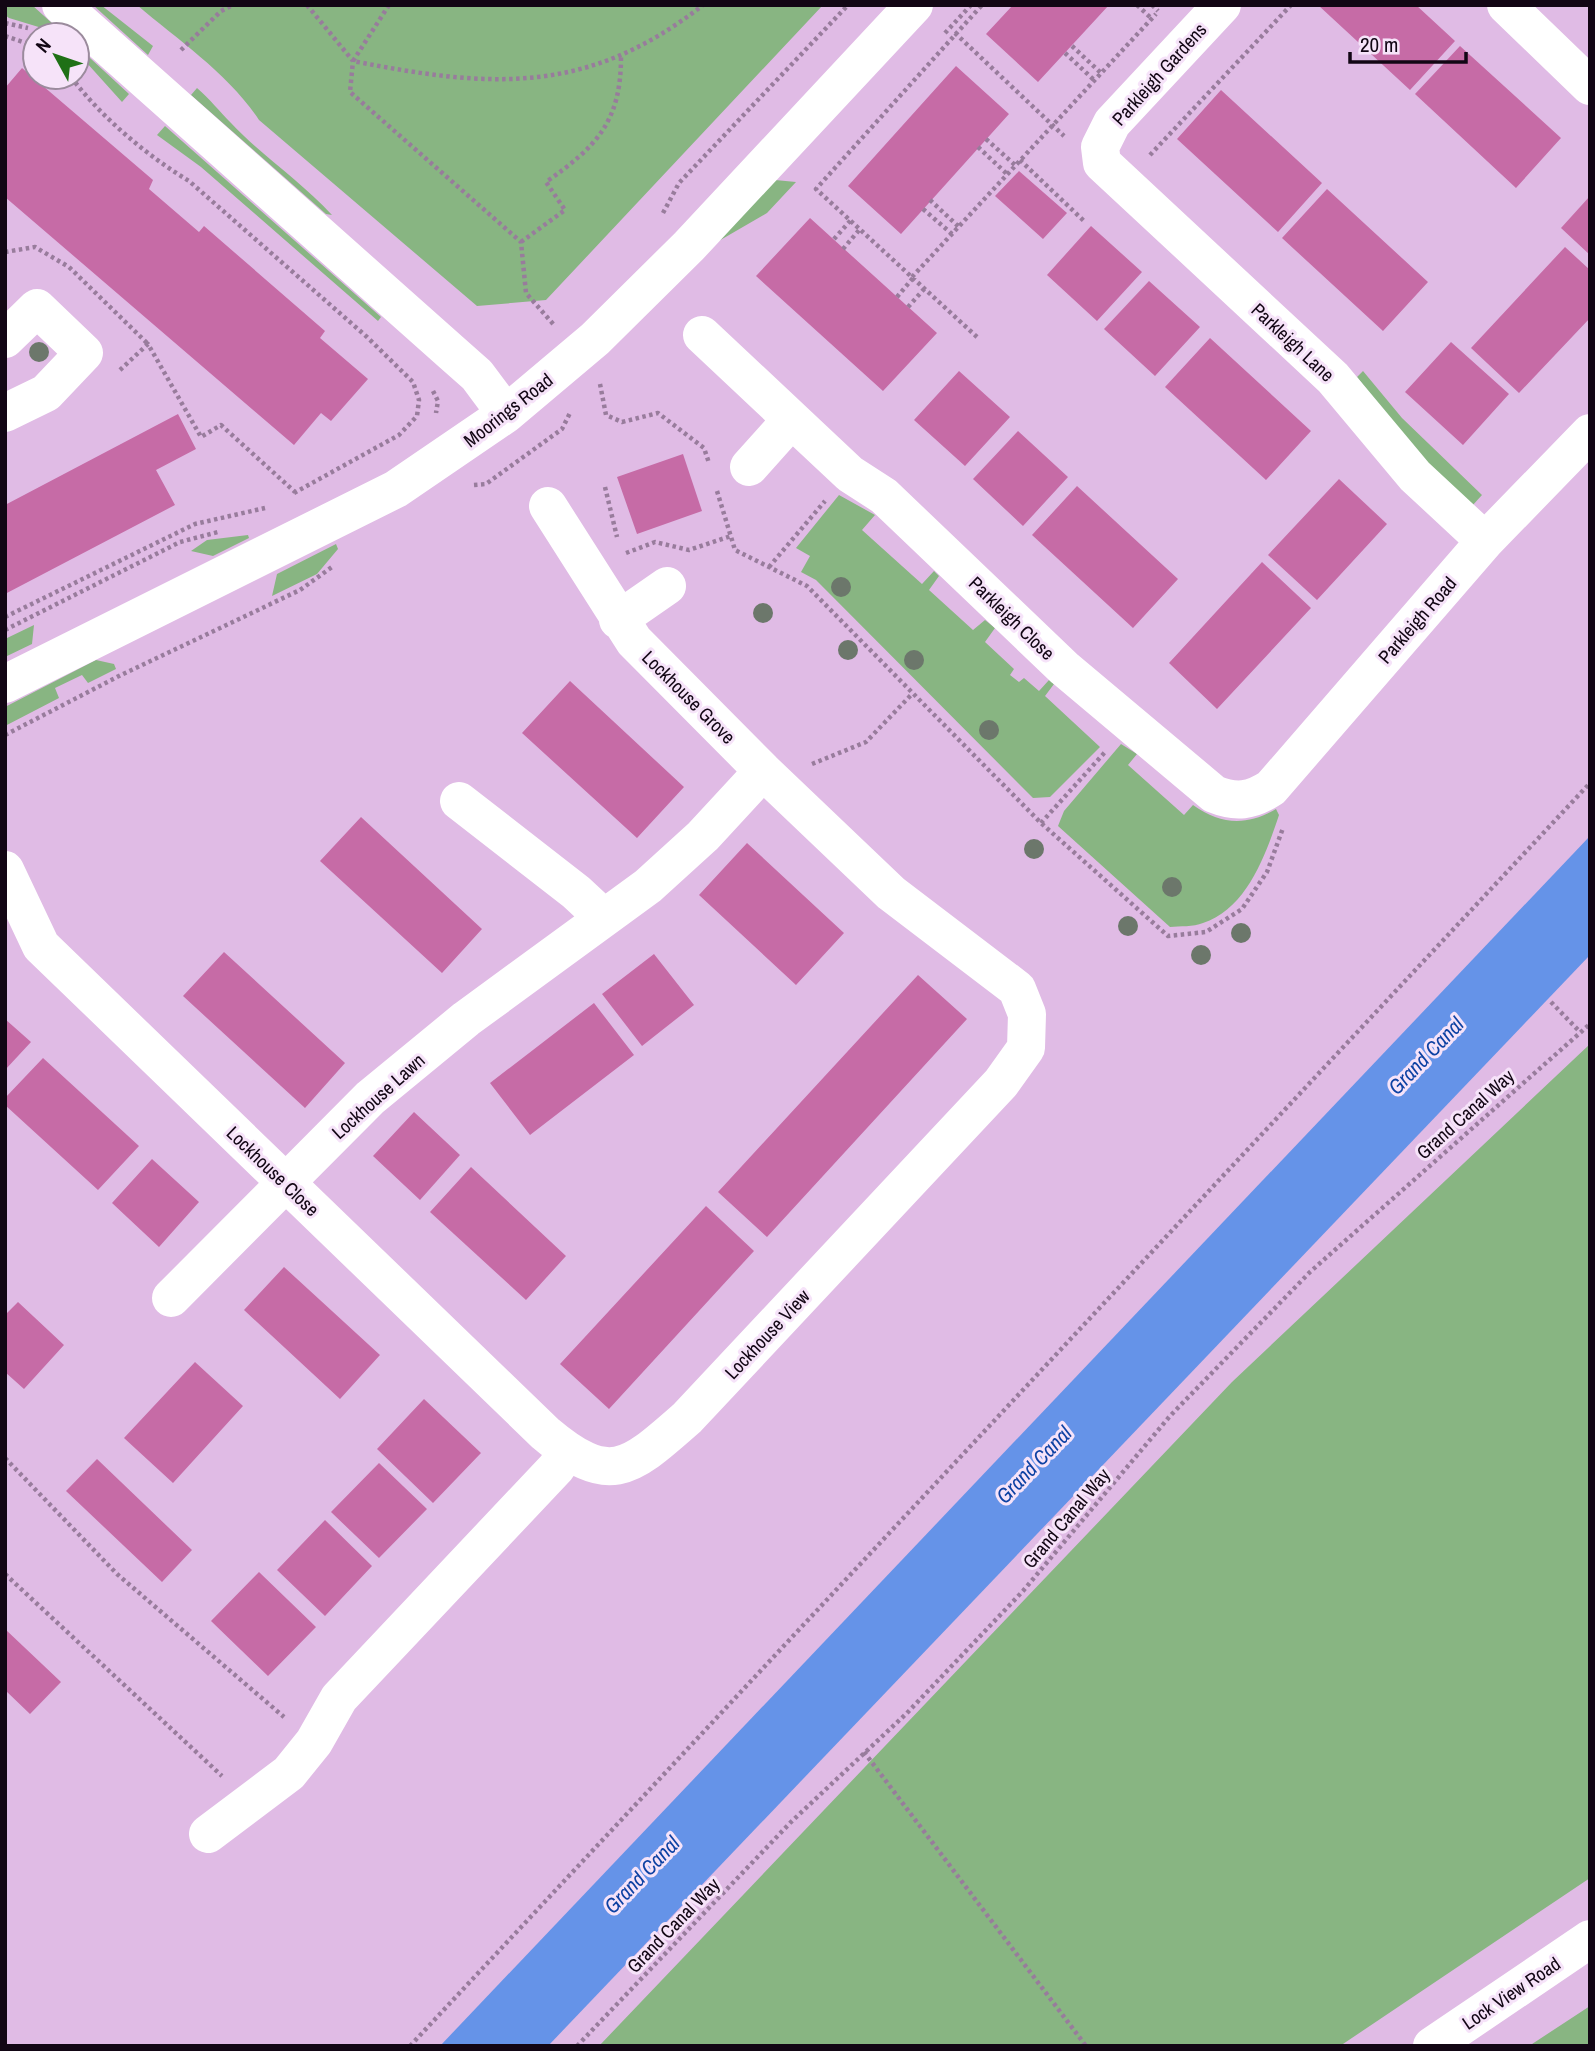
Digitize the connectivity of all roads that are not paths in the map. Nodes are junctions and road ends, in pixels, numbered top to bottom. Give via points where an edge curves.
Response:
1 (61, 5) edge
2 (914, 5) edge
3 (1222, 5) edge
4 (1506, 5) edge
5 (1590, 86) edge
6 (1100, 147) joint
7 (702, 335) dead end
8 (5, 339) edge
9 (5, 413) edge
10 (506, 414) junction
11 (791, 420) junction
12 (1590, 433) edge
13 (749, 467) dead end
14 (548, 506) dead end
15 (1485, 541) junction
16 (667, 586) dead end
17 (618, 620) junction
18 (5, 684) edge
19 (772, 780) junction
20 (459, 801) dead end
21 (1242, 801) joint
22 (5, 870) edge
23 (604, 918) junction
24 (287, 1184) junction
25 (172, 1298) dead end
26 (567, 1452) junction
27 (208, 1834) dead end
28 (1590, 1940) edge
29 (1432, 2046) edge

1 - 10 street via 452,352
2 - 10 street, Moorings Road via 689,246 566,337
3 - 6 street, Parkleigh Gardens via 1112,123
4 - 5 street
6 - 15 street, Parkleigh Lane via 1102,163 1333,378 1415,476
7 - 11 street, Parkleigh Close
8 - 9 street via 37,308 84,353 46,393
10 - 18 street, Moorings Road via 396,489
11 - 13 street
11 - 21 street, Parkleigh Close via 850,474 884,496 1064,668 1214,794
12 - 15 street, Parkleigh Road
14 - 17 street, Lockhouse Grove
15 - 21 street, Parkleigh Road via 1271,788
16 - 17 street
17 - 19 street, Lockhouse Grove
19 - 23 street, Lockhouse Lawn
19 - 26 street, Lockhouse View via 891,893 1017,989 1027,1014 1026,1048 1001,1083 688,1418 648,1452 620,1466 597,1466
20 - 23 street
22 - 24 street, Lockhouse Close via 41,946
23 - 24 street, Lockhouse Lawn via 466,1019 370,1098
24 - 25 street, Lockhouse Lawn
24 - 26 street, Lockhouse Close
26 - 27 street via 338,1698 314,1742 289,1773
28 - 29 street, Lock View Road

